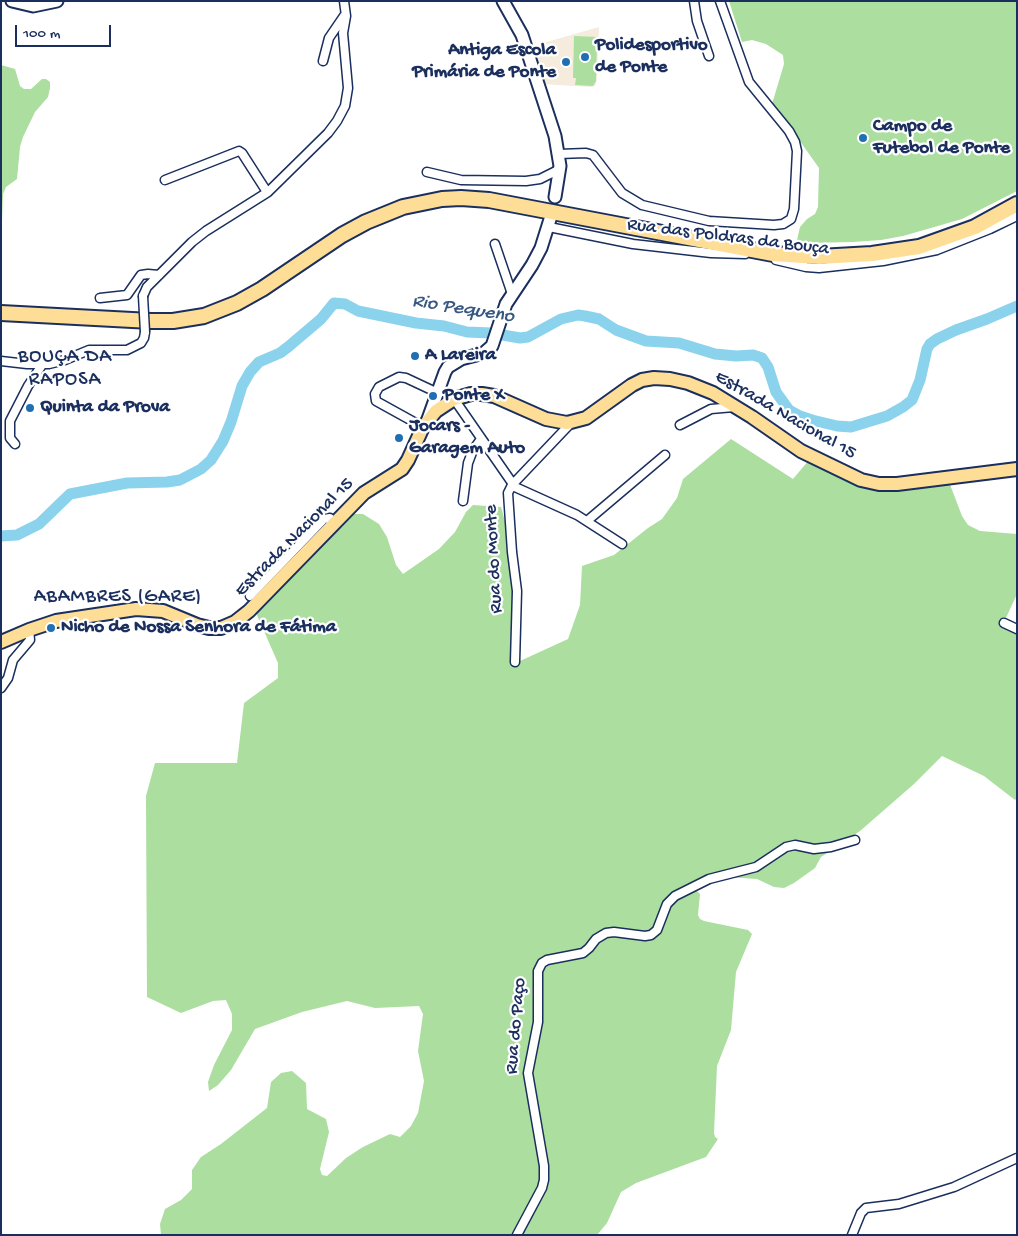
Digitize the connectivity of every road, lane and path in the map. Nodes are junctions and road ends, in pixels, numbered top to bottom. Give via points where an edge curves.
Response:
1 (12, 1) edge
2 (57, 1) edge
3 (344, 1) edge
4 (503, 1) edge
5 (694, 1) edge
6 (720, 1) edge
7 (346, 14) junction
8 (710, 56) dead end
9 (323, 61) dead end
10 (559, 154) junction
11 (560, 169) junction
12 (427, 172) dead end
13 (165, 180) dead end
14 (267, 192) junction
15 (1017, 196) edge
16 (555, 198) dead end
17 (1017, 204) edge
18 (552, 213) dead end
19 (1017, 216) edge
20 (549, 227) junction
21 (495, 244) dead end
22 (159, 275) junction
23 (512, 294) junction
24 (100, 298) dead end
25 (1, 307) edge
26 (1, 313) edge
27 (1, 361) edge
28 (42, 365) junction
29 (446, 393) junction
30 (737, 407) junction
31 (571, 423) junction
32 (425, 424) junction
33 (680, 425) dead end
34 (481, 439) junction
35 (15, 444) dead end
36 (665, 455) dead end
37 (1017, 469) edge
38 (512, 485) junction
39 (463, 501) dead end
40 (587, 521) junction
41 (336, 522) junction
42 (622, 544) dead end
43 (250, 596) dead end
44 (1004, 623) dead end
45 (30, 630) junction
46 (1017, 630) edge
47 (1, 642) edge
48 (515, 662) dead end
49 (1, 688) edge
50 (855, 840) dead end
51 (1017, 1158) edge
52 (518, 1235) edge
53 (852, 1235) edge

1 - 2 street via 33,6
3 - 7 street
4 - 10 street via 522,35
5 - 8 street via 697,21
6 - 10 street via 749,82 795,142 797,152 791,219 774,225 709,220 642,205 622,193 593,155
7 - 9 street via 330,36
7 - 14 street via 343,31 348,88 343,112 330,131
10 - 11 street
11 - 12 street via 537,180 526,181 462,180
11 - 16 street
13 - 14 street via 239,151
14 - 22 street via 199,237
15 - 25 highway via 977,219 927,237 885,245 818,250 773,246 482,193 444,192 409,199 371,213 253,287 200,310 154,314
17 - 26 highway via 975,227 919,247 819,257 773,254 489,200 442,199 402,207 366,222 262,289 204,316 151,321
18 - 20 street
19 - 20 street, Rua das Poldras da Bouça via 927,253 830,268 806,267 750,255 633,244
20 - 23 street via 536,259
21 - 23 street
22 - 24 street via 141,276 127,295
22 - 28 street, bridge via 143,296 145,332 142,342 130,349 90,350
23 - 29 street via 487,352 461,359 446,369
27 - 28 street
28 - 35 street via 10,421 10,438
29 - 31 main road via 494,396 550,420
29 - 32 main road, Estrada Nacional 15
29 - 32 street via 399,376 379,387 376,401
29 - 34 street
30 - 31 main road, Estrada Nacional 15 via 688,383 647,378 586,418
30 - 33 street via 711,409
30 - 37 main road, Estrada Nacional 15 via 808,455 852,477 870,482 904,484
31 - 38 street
32 - 41 main road, Estrada Nacional 15 via 402,469 367,490
34 - 38 street
34 - 39 street via 468,463
36 - 40 street
38 - 40 street
38 - 48 street, Rua do Monte via 508,499 517,591
40 - 42 street
41 - 43 street via 324,519
41 - 45 main road, Estrada Nacional 15 via 244,615 226,626 215,629 203,627 167,612 144,608 64,620
44 - 46 street
45 - 47 main road, Estrada Nacional 15
45 - 49 street via 30,640 13,660
50 - 52 street, Rua do Paço via 814,849 786,847 756,867 710,879 675,896 666,904 658,927 651,935 606,933 596,938 583,953 542,963 538,971 538,1022 528,1079 544,1180
51 - 53 street via 936,1193 897,1204 866,1208

